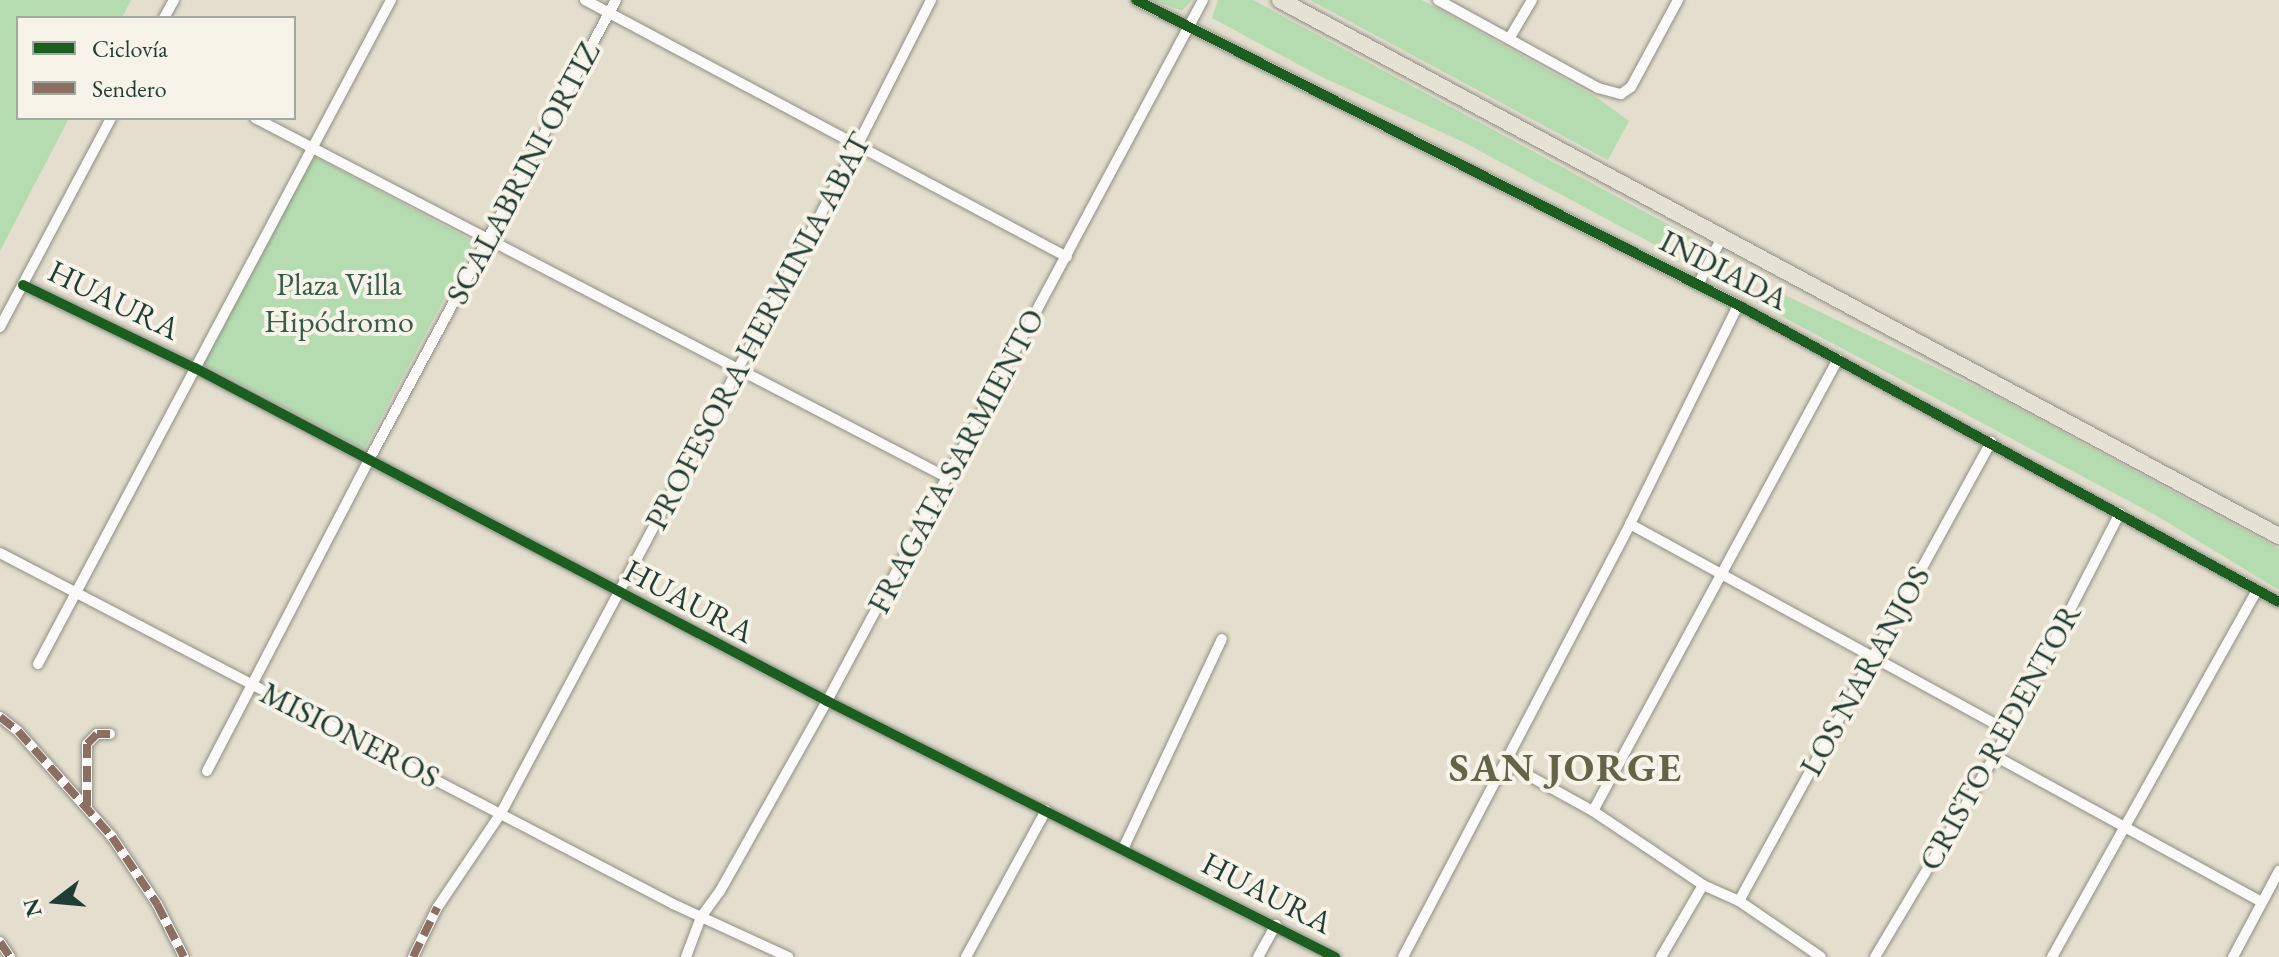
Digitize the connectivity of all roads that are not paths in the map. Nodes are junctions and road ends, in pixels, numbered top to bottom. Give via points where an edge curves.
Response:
1 (391, 0) edge
2 (585, 0) edge
3 (616, 0) edge
4 (931, 0) edge
5 (1136, 0) edge
6 (1203, 0) edge
7 (1280, 0) edge
8 (1438, 0) edge
9 (1532, 0) edge
10 (1678, 0) edge
11 (609, 13) junction
12 (1187, 25) junction
13 (1509, 39) junction
14 (110, 120) edge
15 (259, 120) edge
16 (858, 144) junction
17 (310, 147) junction
18 (1722, 237) junction
19 (488, 239) junction
20 (1067, 257) junction
21 (23, 285) junction
22 (1698, 285) junction
23 (1738, 305) junction
24 (0, 327) edge
25 (1838, 359) junction
26 (195, 368) junction
27 (738, 369) junction
28 (1991, 442) junction
29 (370, 458) junction
30 (946, 477) junction
31 (2120, 513) junction
32 (1630, 524) junction
33 (2279, 536) edge
34 (0, 553) edge
35 (1722, 574) junction
36 (75, 590) junction
37 (2257, 590) junction
38 (618, 593) junction
39 (2279, 602) edge
40 (1222, 639) dead end
41 (1872, 657) junction
42 (38, 664) dead end
43 (252, 685) junction
44 (827, 701) junction
45 (0, 717) edge
46 (2008, 731) junction
47 (110, 734) dead end
48 (1995, 756) junction
49 (1506, 763) junction
50 (207, 771) dead end
51 (87, 806) junction
52 (1046, 810) junction
53 (1593, 811) junction
54 (501, 813) junction
55 (2125, 827) junction
56 (1123, 849) junction
57 (2277, 878) edge
58 (1703, 885) junction
59 (1739, 901) junction
60 (2262, 902) junction
61 (701, 917) junction
62 (1276, 925) junction
63 (0, 942) edge
64 (10, 957) edge
65 (184, 957) edge
66 (413, 957) edge
67 (686, 957) edge
68 (788, 957) edge
69 (966, 957) edge
70 (1258, 957) edge
71 (1335, 957) edge
72 (1403, 957) edge
73 (1661, 957) edge
74 (1821, 957) edge
75 (1875, 957) edge
76 (2052, 957) edge
77 (2233, 957) edge

1 - 17 street
2 - 11 street
3 - 11 street, SCALABRINI ORTIZ
4 - 16 street, PROFESORA HERMINIA ABAT
5 - 12 street, INDIADA
6 - 12 street, FRAGATA SARMIENTO
7 - 18 main road
8 - 13 street
9 - 13 street
10 - 13 street via 1631,87 1621,94 1598,88
11 - 16 street
11 - 19 street, SCALABRINI ORTIZ
12 - 20 street, FRAGATA SARMIENTO
12 - 22 street, INDIADA
14 - 21 street
15 - 17 street
16 - 20 street
16 - 27 street, PROFESORA HERMINIA ABAT
17 - 19 street
17 - 26 street
18 - 22 street
18 - 33 main road
19 - 27 street
19 - 29 street, SCALABRINI ORTIZ
20 - 30 street, FRAGATA SARMIENTO
21 - 24 street
21 - 26 street, HUAURA
22 - 23 street, INDIADA
23 - 25 street, INDIADA
23 - 32 street
25 - 28 street, INDIADA
25 - 35 street
26 - 29 street, HUAURA
26 - 36 street
27 - 30 street
27 - 38 street, PROFESORA HERMINIA ABAT
28 - 31 street, INDIADA
28 - 41 street, LOS NARANJOS
29 - 38 street, HUAURA
29 - 43 street, SCALABRINI ORTIZ
30 - 44 street, FRAGATA SARMIENTO
31 - 37 street, INDIADA
31 - 46 street, CRISTO REDENTOR
32 - 35 street
32 - 49 street
34 - 36 street, MISIONEROS
35 - 41 street
35 - 53 street
36 - 42 street
36 - 43 street, MISIONEROS
37 - 39 street, INDIADA
37 - 55 street
38 - 44 street, HUAURA
38 - 54 street, PROFESORA HERMINIA ABAT
40 - 56 street
41 - 46 street
41 - 59 street, LOS NARANJOS
43 - 50 street, SCALABRINI ORTIZ
43 - 54 street, MISIONEROS
44 - 52 street, HUAURA
44 - 61 street, FRAGATA SARMIENTO
45 - 51 street
46 - 48 street, CRISTO REDENTOR
47 - 51 street via 97,734 87,744
48 - 55 street
48 - 75 street, CRISTO REDENTOR
49 - 53 street
49 - 72 street
51 - 65 street via 157,904
52 - 56 street, HUAURA
52 - 69 street
53 - 58 street
54 - 61 street, MISIONEROS
54 - 66 street, PROFESORA HERMINIA ABAT via 437,908
55 - 60 street
55 - 76 street
56 - 62 street, HUAURA
57 - 60 street
58 - 59 street
58 - 73 street
59 - 74 street
60 - 77 street
61 - 67 street, FRAGATA SARMIENTO
61 - 68 street, MISIONEROS
62 - 70 street
62 - 71 street, HUAURA
63 - 64 street

